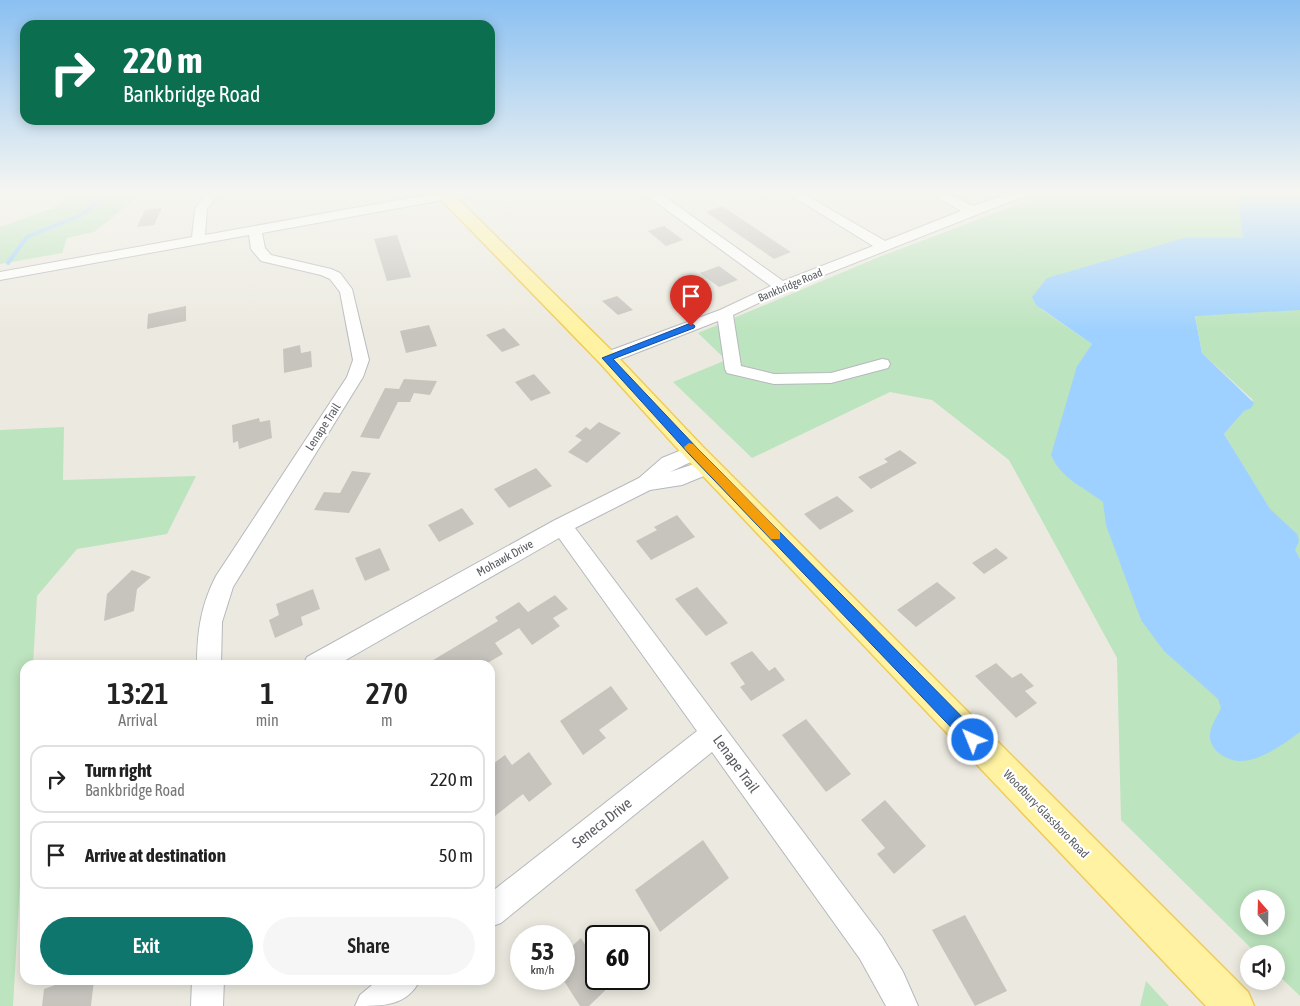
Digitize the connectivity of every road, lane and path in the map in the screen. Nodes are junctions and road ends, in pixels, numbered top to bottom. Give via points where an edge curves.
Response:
1 (198, 238) edge
2 (215, 238) edge
3 (256, 238) edge
4 (487, 238) edge
5 (713, 238) edge
6 (870, 238) edge
7 (907, 238) edge
8 (198, 241) junction
9 (885, 247) junction
10 (0, 276) edge
11 (781, 287) junction
12 (725, 314) junction
13 (606, 358) junction
14 (882, 364) dead end
15 (701, 459) junction
16 (562, 526) junction
17 (210, 660) edge
18 (324, 660) edge
19 (714, 734) junction
20 (495, 908) edge
21 (208, 985) edge
22 (398, 985) edge
23 (207, 1006) edge
24 (371, 1006) edge
25 (902, 1006) edge
26 (1234, 1006) edge

1 - 8 street
2 - 8 street
3 - 17 street, Lenape Trail via 258,249 266,258 326,272 341,282 361,360 360,368 220,589 209,622
4 - 13 main road, Woodbury-Glassboro Road
5 - 11 street
6 - 9 street
7 - 9 street, Bankbridge Road
8 - 10 street
9 - 11 street, Bankbridge Road
11 - 12 street, Bankbridge Road
12 - 13 street, Bankbridge Road
12 - 14 street via 733,369 774,379 831,378
13 - 15 main road, Woodbury-Glassboro Road
15 - 16 street, Mohawk Drive via 682,478 646,483
15 - 26 main road, Woodbury-Glassboro Road
16 - 18 street, Mohawk Drive
16 - 19 street, Lenape Trail
19 - 20 street, Seneca Drive
19 - 25 street, Lenape Trail via 871,948
21 - 23 street
22 - 24 street

